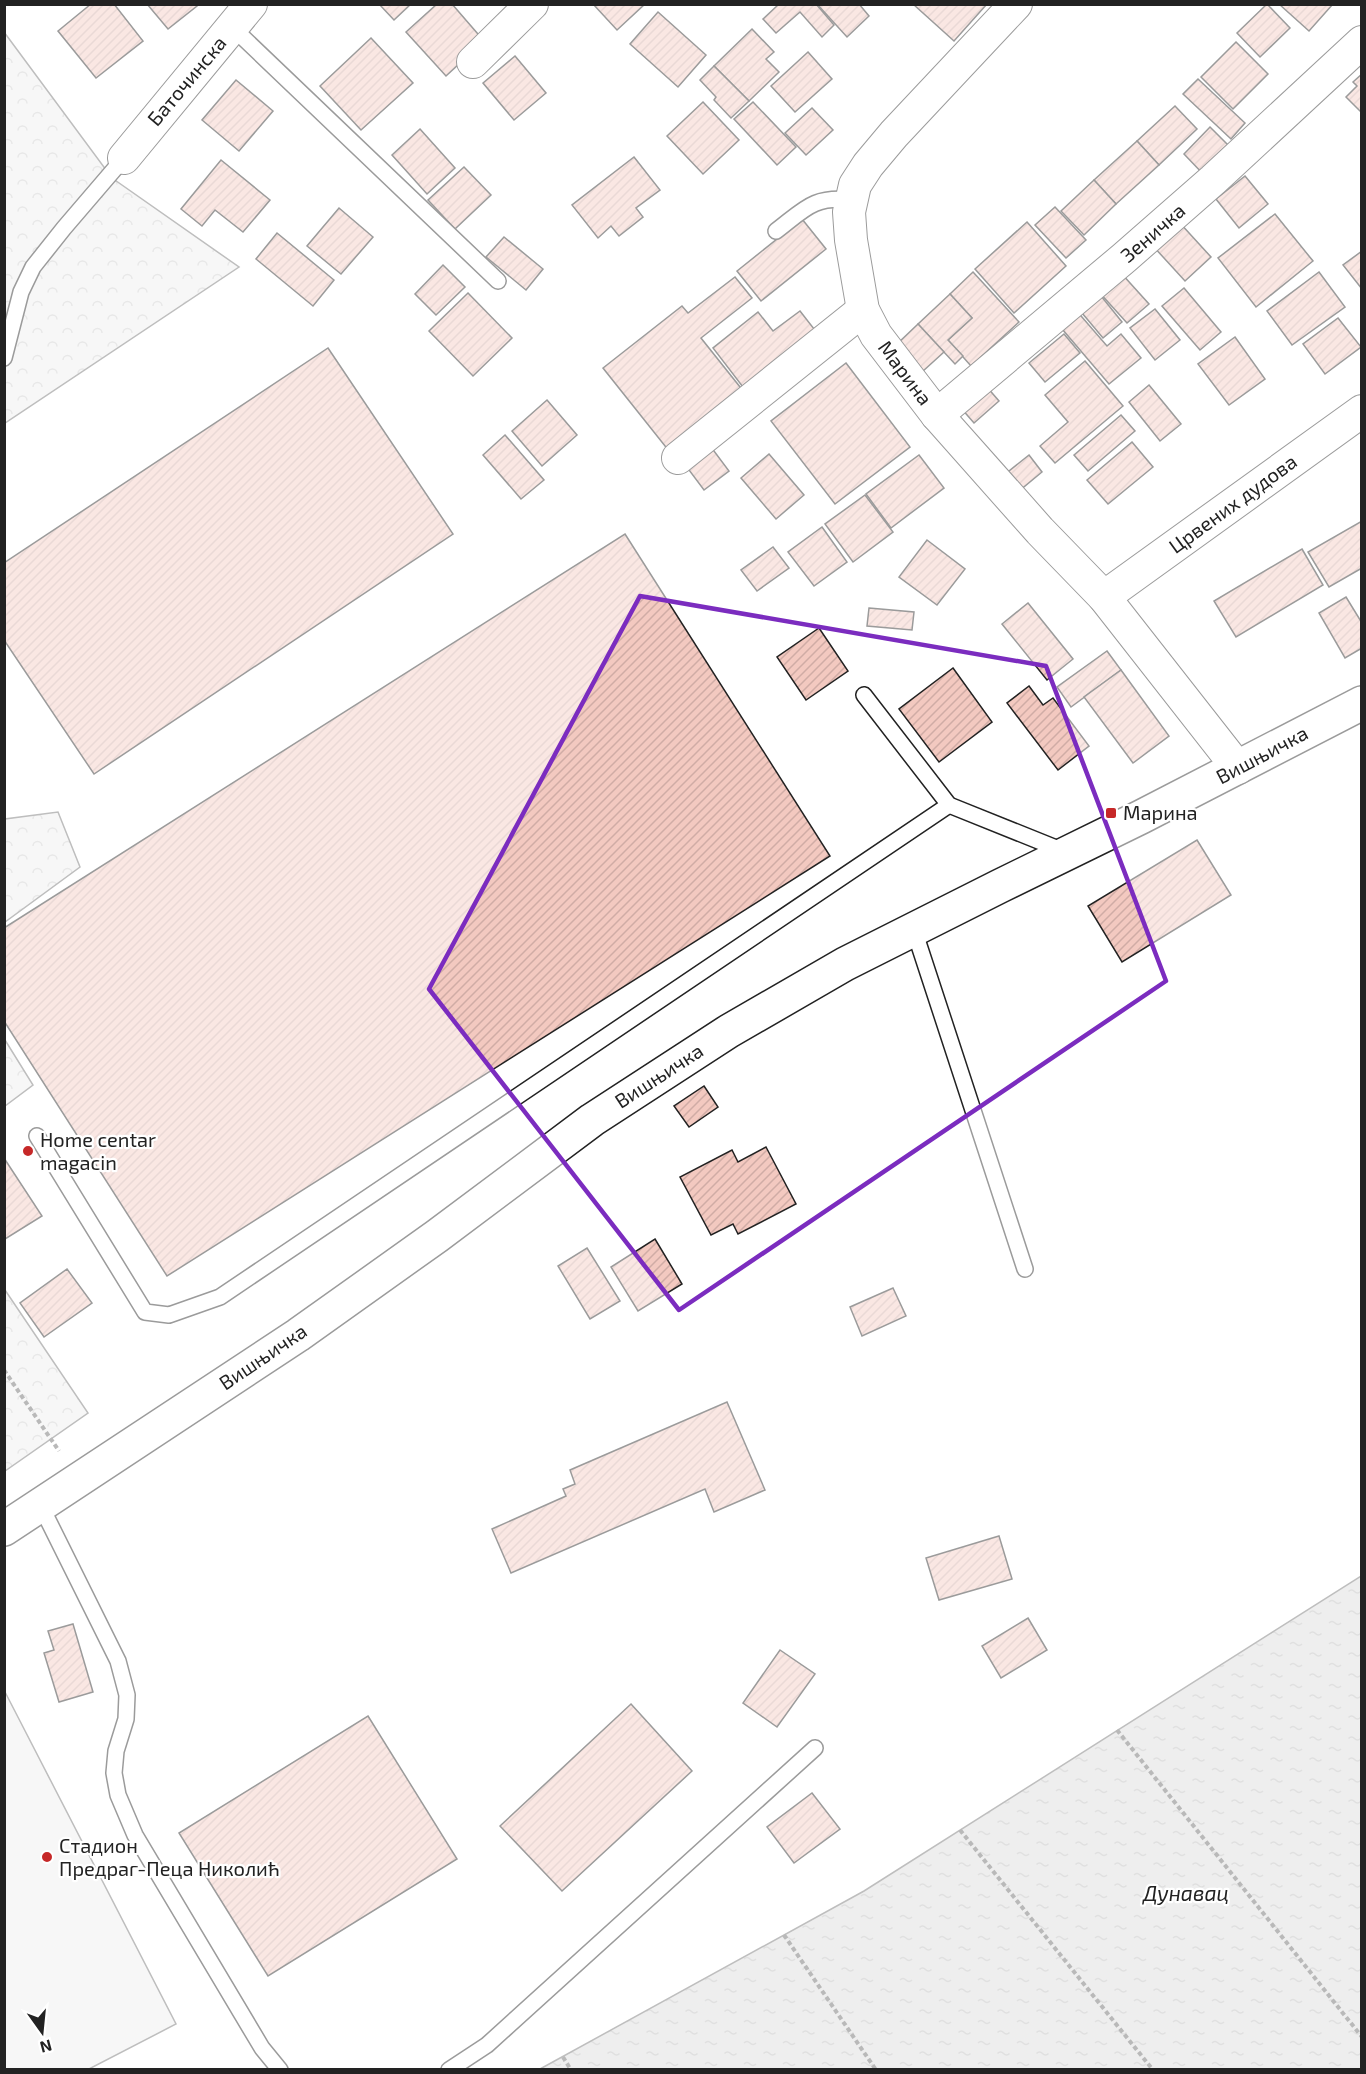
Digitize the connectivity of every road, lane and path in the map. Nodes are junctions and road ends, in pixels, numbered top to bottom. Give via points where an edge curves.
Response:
1 (532, 4) edge
2 (1016, 4) edge
3 (241, 16) edge
4 (1362, 42) edge
5 (473, 62) dead end
6 (124, 158) joint
7 (851, 200) junction
8 (776, 231) dead end
9 (498, 281) dead end
10 (863, 310) junction
11 (4, 358) edge
12 (1362, 411) edge
13 (937, 415) junction
14 (678, 458) dead end
15 (1104, 597) junction
16 (864, 695) dead end
17 (1362, 702) edge
18 (1238, 768) junction
19 (949, 805) junction
20 (1069, 853) junction
21 (914, 930) junction
22 (37, 1136) dead end
23 (1024, 1269) dead end
24 (4, 1370) edge
25 (78, 1479) junction
26 (40, 1504) junction
27 (4, 1529) edge
28 (1117, 1730) dead end
29 (815, 1748) dead end
30 (960, 1830) dead end
31 (784, 1935) dead end
32 (1362, 2037) edge
33 (563, 2057) dead end
34 (280, 2070) edge
35 (449, 2070) edge
36 (571, 2070) edge
37 (876, 2070) edge
38 (1153, 2070) edge

1 - 5 street
2 - 7 street, Марина via 894,134 868,165
3 - 6 street, Баточинска
3 - 9 lane
4 - 13 street, Зеничка via 1142,243
6 - 11 lane via 33,267 19,300
7 - 8 lane via 825,199
7 - 10 street, Марина via 851,240
10 - 13 street, Марина via 876,335
10 - 14 street
12 - 15 street, Црвених дудова
13 - 15 street, Марина
15 - 18 street, Марина
16 - 19 lane
17 - 18 street, Вишњичка
18 - 20 street, Вишњичка
19 - 20 lane
19 - 22 lane via 220,1297 169,1315 145,1312
20 - 21 street, Вишњичка
21 - 23 lane
21 - 25 street, Вишњичка via 844,964 663,1073 592,1120 298,1335
24 - 25 path
25 - 26 street, Вишњичка
26 - 27 street, Вишњичка
26 - 34 lane via 118,1661 127,1695 114,1773 118,1795 135,1835 262,2048
28 - 32 path
29 - 35 lane via 487,2045
30 - 38 path
31 - 37 path
33 - 36 path

